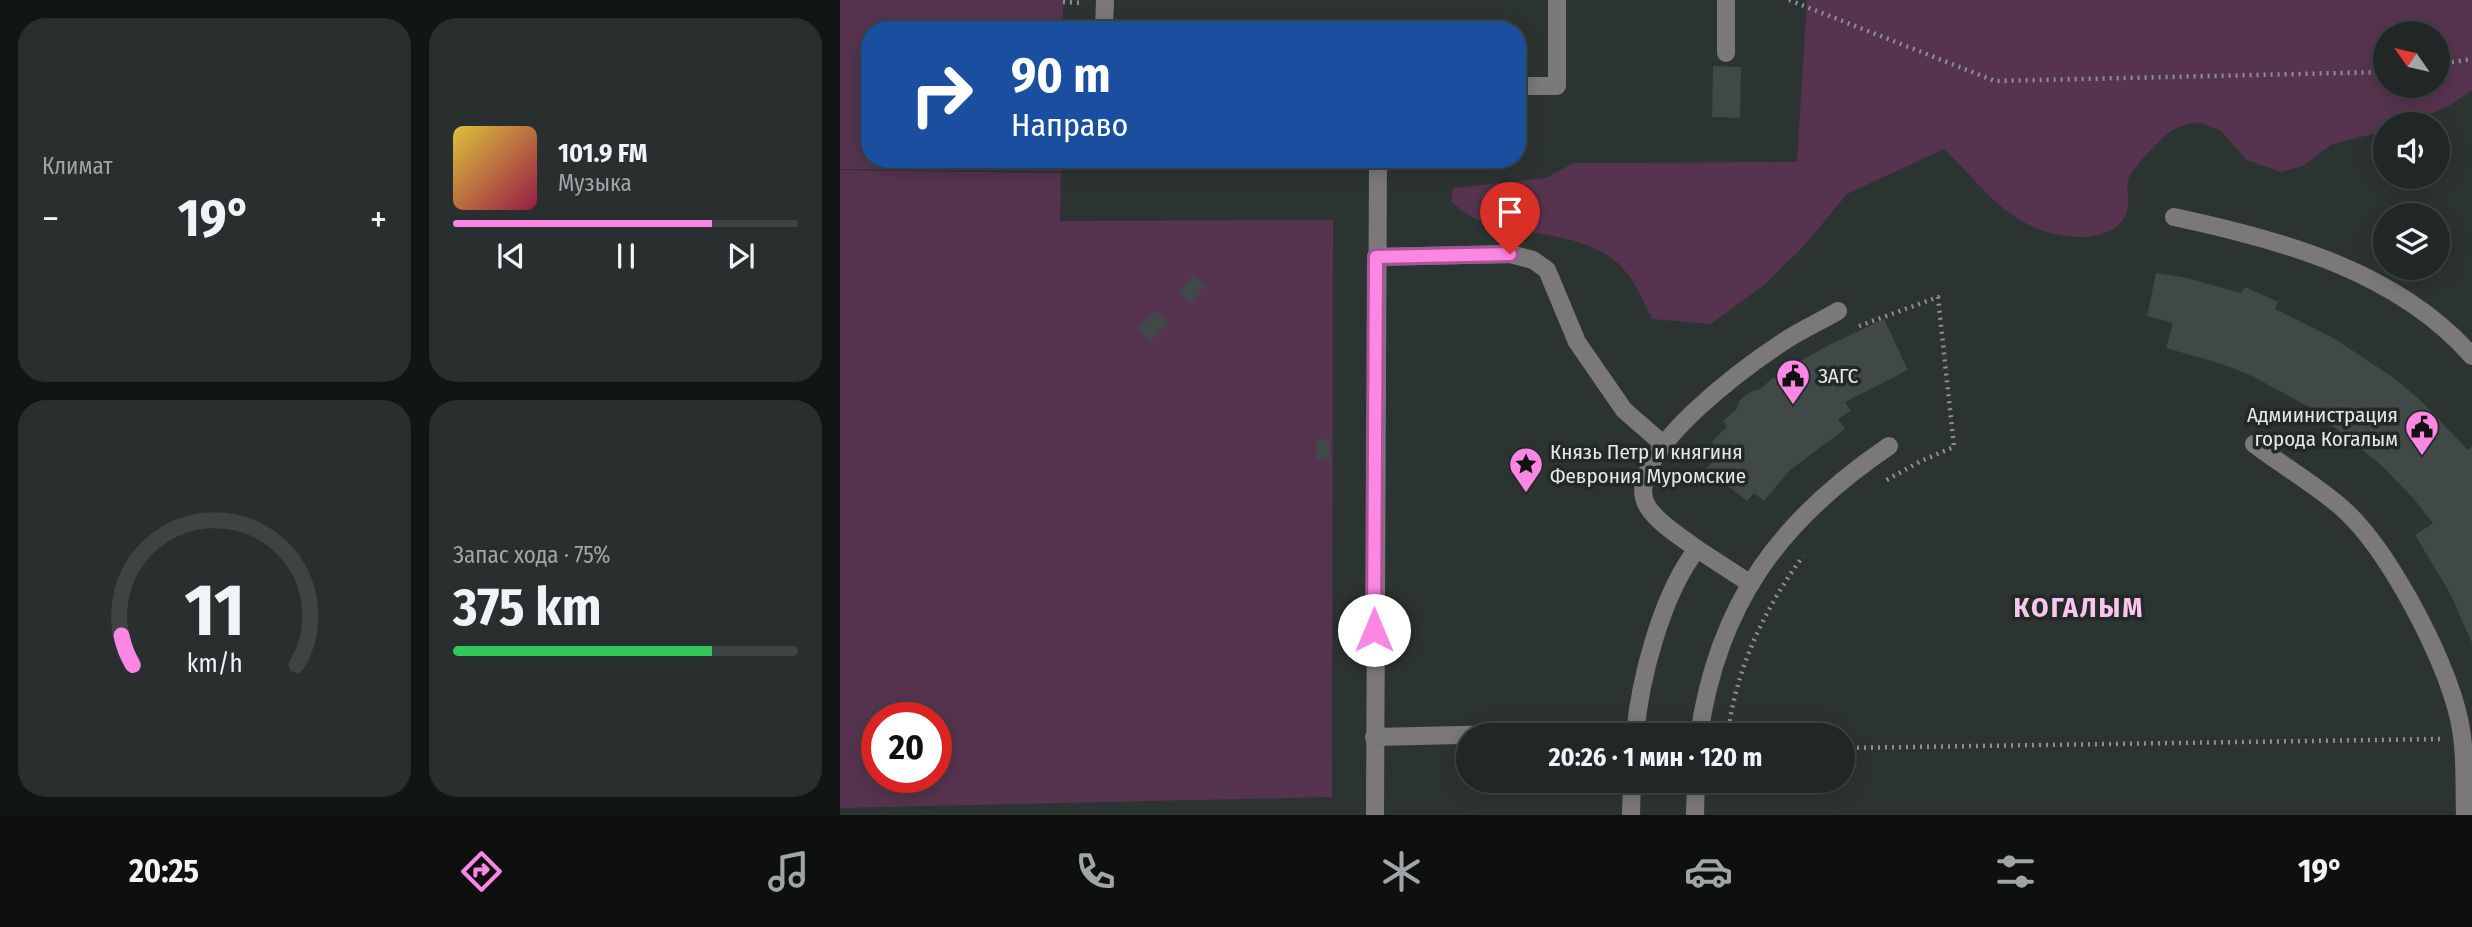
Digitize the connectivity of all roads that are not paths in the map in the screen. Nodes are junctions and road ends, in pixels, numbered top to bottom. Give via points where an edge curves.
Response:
1 (1105, 0) edge
2 (1557, 0) edge
3 (1726, 0) edge
4 (1104, 21) edge
5 (1726, 53) dead end
6 (1526, 86) edge
7 (1378, 168) edge
8 (2174, 216) dead end
9 (1376, 257) junction
10 (1838, 312) dead end
11 (2472, 356) edge
12 (2254, 444) dead end
13 (1664, 445) junction
14 (1889, 446) dead end
15 (1697, 549) junction
16 (1751, 584) junction
17 (1637, 723) edge
18 (1701, 723) edge
19 (1456, 736) edge
20 (1374, 737) junction
21 (1632, 793) edge
22 (1696, 793) edge
23 (1375, 815) edge
24 (1631, 815) edge
25 (1695, 815) edge
26 (2465, 815) edge

1 - 4 lane
2 - 6 lane via 1557,86
3 - 5 lane
7 - 9 lane
8 - 11 lane via 2244,232 2355,272 2431,317
9 - 13 lane via 1510,254 1542,265 1577,342 1624,410
9 - 20 lane
10 - 13 lane via 1739,372 1698,407
12 - 26 lane via 2339,506 2365,532 2398,582 2431,641 2459,719
13 - 15 lane via 1645,474 1644,500 1649,510
14 - 16 lane via 1832,489 1789,530
15 - 16 lane
15 - 17 lane via 1666,606
16 - 18 lane via 1726,633
19 - 20 lane
20 - 23 lane
21 - 24 lane
22 - 25 lane

